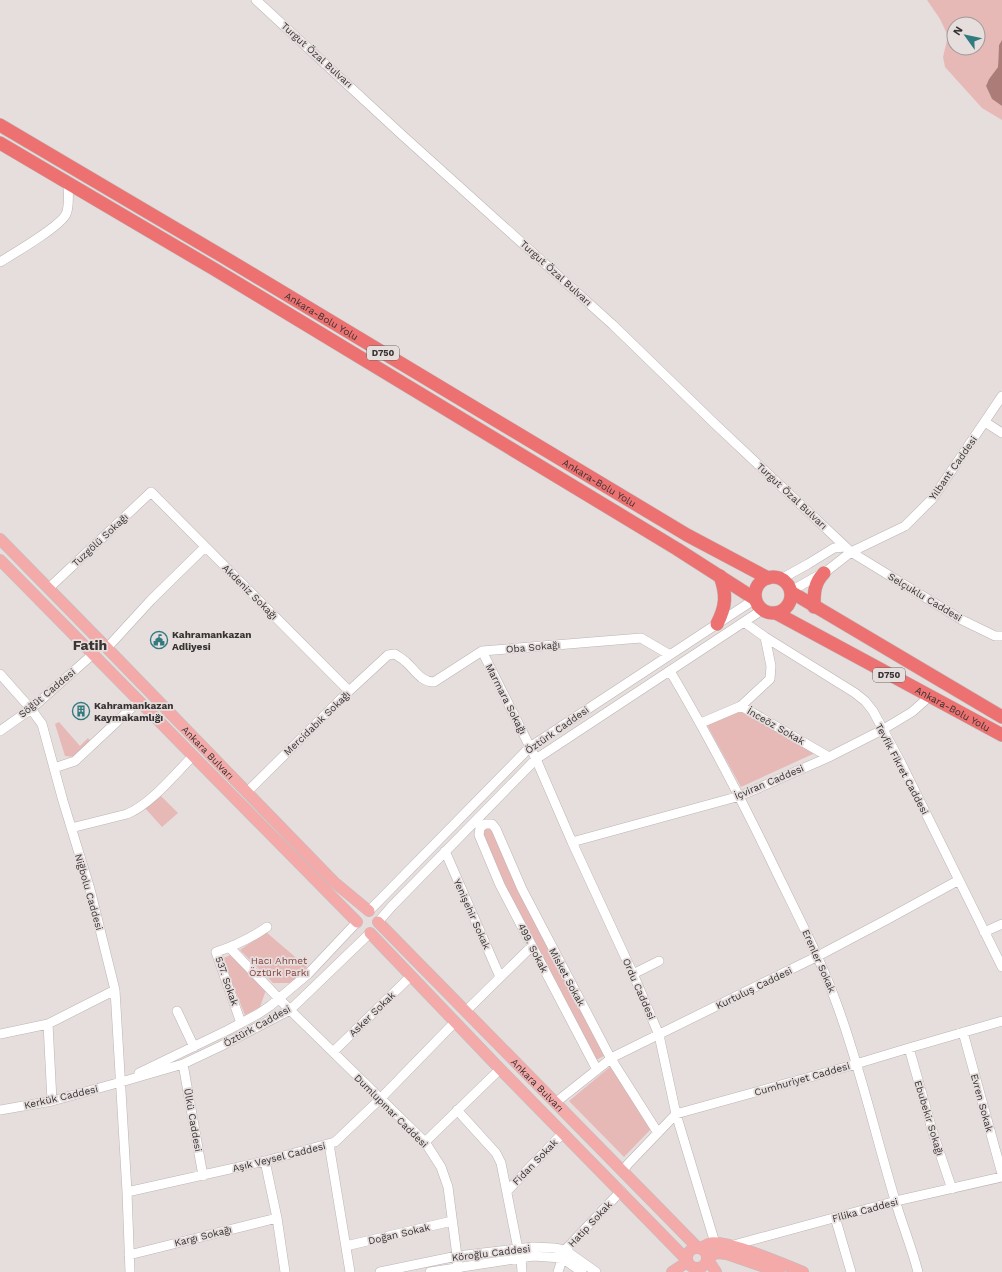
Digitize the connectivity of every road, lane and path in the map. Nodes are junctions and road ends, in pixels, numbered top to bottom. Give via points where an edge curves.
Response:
1 (256, 0) edge
2 (0, 125) edge
3 (0, 143) edge
4 (68, 183) junction
5 (0, 262) edge
6 (1002, 396) edge
7 (985, 422) junction
8 (1002, 433) edge
9 (151, 492) joint
10 (0, 539) edge
11 (205, 547) junction
12 (848, 550) junction
13 (0, 560) edge
14 (824, 572) junction
15 (720, 576) junction
16 (774, 578) junction
17 (49, 588) junction
18 (791, 592) junction
19 (758, 603) junction
20 (814, 606) junction
21 (776, 613) junction
22 (744, 622) junction
23 (717, 624) junction
24 (1002, 636) edge
25 (765, 637) junction
26 (107, 648) junction
27 (482, 651) junction
28 (93, 654) junction
29 (388, 655) joint
30 (670, 655) junction
31 (670, 671) junction
32 (0, 674) edge
33 (349, 691) junction
34 (930, 696) junction
35 (139, 701) junction
36 (741, 706) junction
37 (31, 709) junction
38 (1002, 717) edge
39 (701, 723) junction
40 (882, 730) junction
41 (0, 731) edge
42 (1002, 736) edge
43 (530, 747) junction
44 (193, 756) junction
45 (829, 757) junction
46 (536, 759) junction
47 (54, 768) junction
48 (247, 792) junction
49 (740, 796) junction
50 (484, 824) joint
51 (71, 828) junction
52 (572, 842) junction
53 (445, 851) junction
54 (959, 880) junction
55 (369, 911) junction
56 (357, 922) junction
57 (378, 922) junction
58 (1002, 924) edge
59 (267, 927) dead end
60 (984, 932) junction
61 (370, 933) junction
62 (532, 946) junction
63 (230, 948) junction
64 (818, 956) junction
65 (659, 961) dead end
66 (1002, 967) edge
67 (633, 974) junction
68 (411, 976) junction
69 (500, 977) junction
70 (115, 990) junction
71 (279, 999) junction
72 (290, 1010) junction
73 (466, 1011) junction
74 (177, 1012) dead end
75 (455, 1022) junction
76 (1002, 1022) edge
77 (241, 1023) junction
78 (48, 1024) junction
79 (963, 1032) junction
80 (0, 1034) edge
81 (659, 1034) junction
82 (194, 1046) junction
83 (909, 1048) junction
84 (333, 1052) junction
85 (611, 1059) junction
86 (183, 1064) junction
87 (857, 1064) junction
88 (500, 1069) junction
89 (597, 1070) junction
90 (121, 1082) junction
91 (380, 1100) junction
92 (52, 1101) junction
93 (555, 1104) junction
94 (0, 1110) edge
95 (456, 1110) junction
96 (676, 1114) junction
97 (563, 1133) junction
98 (658, 1133) junction
99 (425, 1142) junction
100 (329, 1144) junction
101 (265, 1161) junction
102 (623, 1171) junction
103 (1002, 1174) edge
104 (203, 1176) junction
105 (1002, 1177) edge
106 (952, 1188) junction
107 (127, 1192) junction
108 (507, 1192) junction
109 (621, 1192) junction
110 (896, 1201) junction
111 (835, 1217) junction
112 (277, 1218) junction
113 (452, 1221) junction
114 (715, 1243) junction
115 (346, 1246) junction
116 (729, 1246) junction
117 (699, 1248) junction
118 (519, 1253) junction
119 (563, 1254) junction
120 (129, 1255) junction
121 (457, 1256) junction
122 (708, 1258) junction
123 (694, 1267) edge
124 (457, 1270) edge
125 (130, 1272) edge
126 (285, 1272) edge
127 (350, 1272) edge
128 (380, 1272) edge
129 (430, 1272) edge
130 (522, 1272) edge
131 (558, 1272) edge
132 (582, 1272) edge
133 (596, 1272) edge
134 (672, 1272) edge
135 (716, 1272) edge
136 (779, 1272) edge
137 (803, 1272) edge
138 (851, 1272) edge
139 (918, 1272) edge

1 - 12 street, Turgut Özal Bulvarı via 613,325
2 - 16 highway, Ankara-Bolu Yolu / D750 via 687,535
3 - 4 highway, Ankara-Bolu Yolu / D750
4 - 5 street via 67,210 64,218
4 - 15 highway, Ankara-Bolu Yolu / D750
6 - 7 street, Yılbant Caddesi
7 - 8 street
7 - 12 street, Yılbant Caddesi via 933,498 905,526
9 - 11 street, Akdeniz Sokağı
9 - 17 street, Tuzgölü Sokağı
10 - 17 main road, Ankara Bulvarı
11 - 26 street
11 - 33 street, Akdeniz Sokağı
12 - 14 street, Yılbant Caddesi
12 - 16 street, Yılbant Caddesi via 834,548 808,564
12 - 24 street, Selçuklu Caddesi via 962,620 995,636
13 - 28 main road, Ankara Bulvarı
14 - 18 street, Yılbant Caddesi
14 - 20 highway via 815,586
15 - 19 highway, Ankara-Bolu Yolu / D750
15 - 23 highway via 725,601 723,613
16 - 18 highway via 787,584
16 - 19 highway via 760,582 756,590
17 - 26 main road, Ankara Bulvarı
18 - 20 highway, Ankara-Bolu Yolu / D750
18 - 21 highway via 788,606
19 - 21 highway via 769,613
19 - 22 street, Öztürk Caddesi
19 - 23 street, Öztürk Caddesi
20 - 38 highway, Ankara-Bolu Yolu / D750
21 - 34 highway, Ankara-Bolu Yolu / D750
22 - 25 street, Tevfik Fikret Caddesi
22 - 31 street, Öztürk Caddesi
23 - 30 street, Öztürk Caddesi
25 - 36 street via 771,666 770,679
25 - 40 street, Tevfik Fikret Caddesi via 855,693 873,711
26 - 48 main road, Ankara Bulvarı
27 - 29 street, Oba Sokağı via 434,682 423,679 395,654
27 - 30 street, Oba Sokağı via 641,638
27 - 43 street, Marmara Sokağı
28 - 35 main road, Ankara Bulvarı
28 - 37 street, Söğüt Caddesi
29 - 33 street, Mercidabık Sokağı
30 - 43 street, Öztürk Caddesi
31 - 39 street, Erenler Sokak
31 - 46 street, Öztürk Caddesi
32 - 37 street, Niğbolu Caddesi
33 - 48 street, Mercidabık Sokağı
34 - 40 street, İçviran Caddesi via 912,712
34 - 42 highway, Ankara-Bolu Yolu / D750
35 - 44 main road, Ankara Bulvarı
35 - 47 street via 76,761
36 - 39 street, İnceöz Sokak
36 - 45 street, İnceöz Sokak
37 - 41 street, Söğüt Caddesi
37 - 47 street, Niğbolu Caddesi via 42,724
39 - 49 street, Erenler Sokak
40 - 45 street, İçviran Caddesi
40 - 54 street, Tevfik Fikret Caddesi via 901,762
43 - 46 street, Ordu Caddesi
43 - 55 street, Öztürk Caddesi
44 - 51 street via 146,804 136,810
44 - 56 main road, Ankara Bulvarı
45 - 49 street, İçviran Caddesi
46 - 52 street, Ordu Caddesi
46 - 53 street, Öztürk Caddesi
47 - 51 street, Niğbolu Caddesi
48 - 55 main road, Ankara Bulvarı via 334,882
49 - 52 street, İçviran Caddesi
49 - 64 street, Erenler Sokak
50 - 62 street, 499. Sokak via 479,832 481,843
50 - 85 street, Misket Sokak via 492,824 496,829 522,889
51 - 70 street, Niğbolu Caddesi via 90,889
52 - 67 street, Ordu Caddesi
53 - 57 street, Öztürk Caddesi
53 - 69 street, Yenişehir Sokak
54 - 60 street, Tevfik Fikret Caddesi
54 - 64 street, Kurtuluş Caddesi
55 - 56 main road via 360,914
55 - 57 main road, Ankara Bulvarı via 376,916
56 - 61 main road, Ankara Bulvarı via 360,930
56 - 71 street, Öztürk Caddesi via 308,974
57 - 61 main road via 377,928
57 - 73 main road, Ankara Bulvarı
58 - 60 street
59 - 63 street
60 - 66 street, Tevfik Fikret Caddesi
61 - 68 main road, Ankara Bulvarı
61 - 72 street, Öztürk Caddesi
62 - 69 street
62 - 89 street, 499. Sokak
63 - 71 street, Dumlupınar Caddesi
63 - 77 street, 537. Sokak via 216,952
64 - 81 street, Kurtuluş Caddesi
64 - 87 street, Erenler Sokak
65 - 67 street
67 - 81 street, Ordu Caddesi
68 - 75 main road, Ankara Bulvarı
68 - 84 street, Asker Sokak
69 - 73 street
70 - 78 street
70 - 90 street, Niğbolu Caddesi
71 - 72 street, Dumlupınar Caddesi
71 - 77 street, Öztürk Caddesi
72 - 84 street, Dumlupınar Caddesi
72 - 86 street, Öztürk Caddesi
73 - 93 main road, Ankara Bulvarı
74 - 82 street
75 - 88 main road, Ankara Bulvarı
75 - 91 street, Aşık Veysel Caddesi
76 - 79 street, Cumhuriyet Caddesi
77 - 82 street, Öztürk Caddesi
78 - 80 street
78 - 92 street
79 - 83 street, Cumhuriyet Caddesi
79 - 103 street, Evren Sokak
81 - 85 street, Kurtuluş Caddesi
81 - 96 street, Ordu Caddesi
82 - 90 street, Öztürk Caddesi
83 - 87 street, Cumhuriyet Caddesi
83 - 106 street, Ebubekir Sokağı via 933,1133
84 - 91 street, Dumlupınar Caddesi
85 - 89 street, Kurtuluş Caddesi
85 - 98 street, Misket Sokak
86 - 90 street, Öztürk Caddesi
86 - 104 street, Ülkü Caddesi
87 - 96 street, Cumhuriyet Caddesi
87 - 110 street, Erenler Sokak
88 - 95 street
88 - 97 main road, Ankara Bulvarı
89 - 93 street, Kurtuluş Caddesi
90 - 92 street, Kerkük Caddesi
90 - 107 street
91 - 99 street, Dumlupınar Caddesi
91 - 100 street, Aşık Veysel Caddesi via 339,1139
92 - 94 street, Kerkük Caddesi
93 - 102 main road, Ankara Bulvarı
95 - 99 street
95 - 108 street via 496,1152
96 - 98 street
96 - 114 street, Ordu Caddesi
97 - 108 street, Fidan Sokak
97 - 109 main road, Ankara Bulvarı
98 - 102 street
99 - 113 street, Dumlupınar Caddesi via 444,1174
100 - 101 street, Aşık Veysel Caddesi
100 - 115 street
101 - 104 street, Aşık Veysel Caddesi
101 - 112 street
102 - 117 main road, Ankara Bulvarı
104 - 107 street, Aşık Veysel Caddesi
105 - 106 street, Filika Caddesi
106 - 110 street, Filika Caddesi
107 - 120 street
108 - 118 street
109 - 119 street, Hatip Sokak
109 - 123 main road, Ankara Bulvarı
110 - 111 street, Filika Caddesi
110 - 139 street, Erenler Sokak
111 - 116 street, Filika Caddesi
111 - 138 street
112 - 120 street, Kargı Sokağı
112 - 126 street
113 - 115 street, Doğan Sokak
113 - 121 street, Dumlupınar Caddesi
114 - 116 main road
114 - 117 main road
115 - 127 street
116 - 137 main road
117 - 122 main road, Ankara Bulvarı
117 - 123 main road via 690,1250 688,1255
118 - 119 street, Köroğlu Caddesi via 544,1256
118 - 121 street, Köroğlu Caddesi
118 - 124 street, Köroğlu Caddesi
118 - 130 street
119 - 131 street
119 - 132 street, Köroğlu Caddesi
119 - 133 street
120 - 125 street
121 - 124 street, Dumlupınar Caddesi
121 - 128 street, Köroğlu Caddesi
122 - 123 main road via 705,1266
122 - 135 main road, Ankara Bulvarı
122 - 136 main road via 718,1253 727,1254
123 - 134 main road
124 - 129 street, Köroğlu Caddesi

